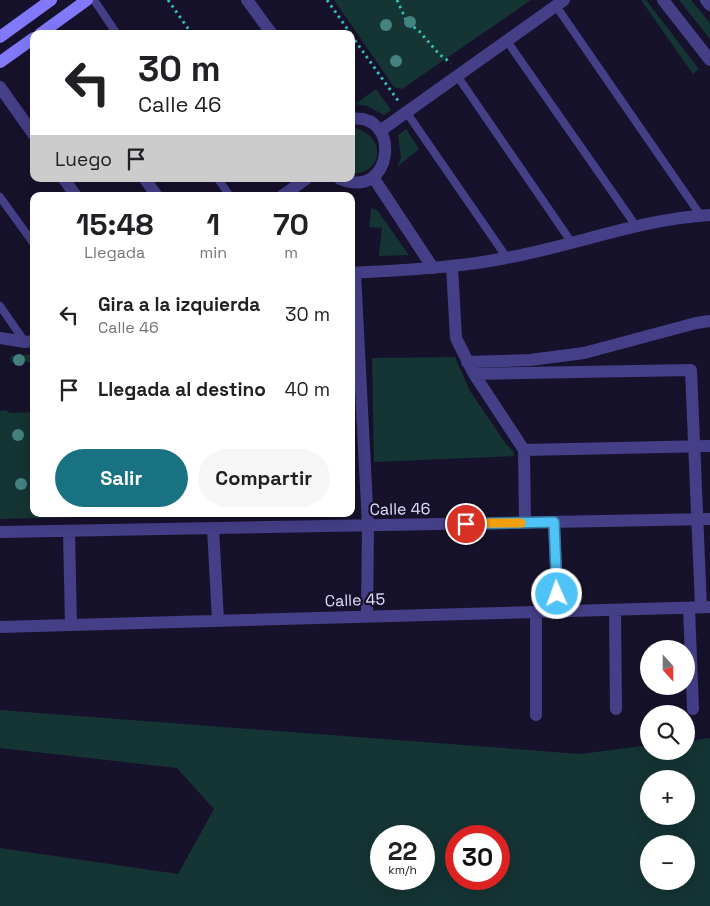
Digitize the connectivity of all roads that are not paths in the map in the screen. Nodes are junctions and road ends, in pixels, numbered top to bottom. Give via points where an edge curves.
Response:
1 (51, 0) edge
2 (87, 0) edge
3 (94, 0) edge
4 (247, 0) edge
5 (663, 0) edge
6 (706, 0) edge
7 (560, 3) edge
8 (710, 5) edge
9 (46, 30) edge
10 (115, 30) edge
11 (269, 30) edge
12 (0, 36) edge
13 (30, 41) edge
14 (507, 41) junction
15 (710, 60) edge
16 (0, 62) edge
17 (461, 75) junction
18 (0, 86) edge
19 (407, 113) junction
20 (355, 119) edge
21 (30, 129) edge
22 (380, 132) junction
23 (373, 177) junction
24 (302, 182) edge
25 (355, 182) edge
26 (288, 192) edge
27 (0, 197) edge
28 (705, 215) edge
29 (636, 226) junction
30 (30, 238) edge
31 (572, 243) junction
32 (507, 258) junction
33 (452, 267) junction
34 (433, 268) junction
35 (355, 273) edge
36 (0, 306) edge
37 (355, 307) edge
38 (710, 321) edge
39 (0, 338) edge
40 (29, 341) edge
41 (467, 362) junction
42 (474, 374) junction
43 (694, 446) junction
44 (710, 446) edge
45 (524, 450) junction
46 (704, 520) edge
47 (554, 522) junction
48 (525, 523) junction
49 (368, 526) junction
50 (213, 528) junction
51 (69, 531) junction
52 (0, 532) edge
53 (700, 607) edge
54 (615, 610) junction
55 (558, 612) junction
56 (536, 613) junction
57 (367, 616) junction
58 (218, 621) junction
59 (71, 625) junction
60 (0, 627) edge
61 (692, 705) edge
62 (616, 709) dead end
63 (536, 715) dead end

1 - 12 main road
2 - 9 main road
3 - 10 lane
4 - 11 street
5 - 15 street
6 - 8 street
7 - 14 street
7 - 28 lane
13 - 16 main road
14 - 17 street
14 - 29 lane
17 - 19 street
17 - 31 lane
18 - 21 street
19 - 22 street
19 - 32 lane
20 - 22 street via 365,120
22 - 23 street via 385,141 385,161
23 - 25 street
23 - 34 street
24 - 26 street
27 - 30 lane
28 - 29 street
29 - 31 street
31 - 32 street
32 - 33 street
33 - 34 street
33 - 41 street via 456,338
34 - 35 street
36 - 40 lane
37 - 49 street
38 - 41 street via 584,353 530,360
39 - 40 street
41 - 42 street
42 - 43 street via 691,370
42 - 45 street
43 - 44 street
43 - 45 street
43 - 46 street
45 - 48 street
46 - 47 street, Calle 46
46 - 53 street
47 - 48 street, Calle 46
47 - 55 street
48 - 49 street, Calle 46
49 - 50 street, Calle 46
49 - 57 street
50 - 51 street, Calle 46
50 - 58 street
51 - 52 street, Calle 46
51 - 59 street
53 - 54 street, Calle 45
53 - 61 street
54 - 55 street, Calle 45
54 - 62 street
55 - 56 street, Calle 45
56 - 57 street, Calle 45
56 - 63 street
57 - 58 street, Calle 45
58 - 59 street, Calle 45
59 - 60 street, Calle 45

